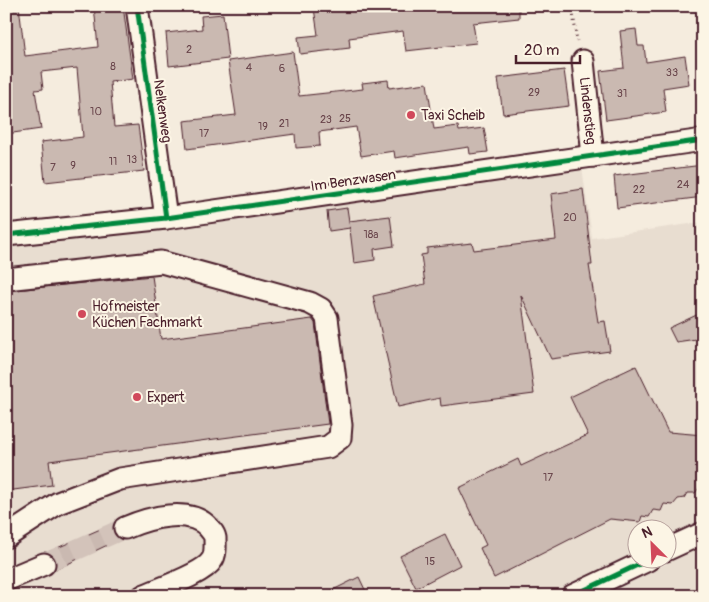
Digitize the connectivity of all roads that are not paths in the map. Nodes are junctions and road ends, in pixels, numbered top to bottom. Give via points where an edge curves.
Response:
1 (140, 7) edge
2 (583, 61) road end
3 (703, 140) edge
4 (593, 156) junction
5 (166, 218) junction
6 (6, 235) edge
7 (6, 279) edge
8 (125, 528) tunnel mouth
9 (703, 533) edge
10 (6, 537) edge
11 (676, 545) edge
12 (44, 564) tunnel mouth
13 (627, 570) edge
14 (6, 580) edge
15 (143, 596) edge
16 (572, 596) edge

1 - 5 street, Nelkenweg
2 - 4 street, Lindenstieg
3 - 4 street, Im Benzwasen
4 - 5 street, Im Benzwasen
5 - 6 street, Im Benzwasen
7 - 10 street via 161,262 310,303 321,309 327,318 341,424 340,438 328,447 120,479 58,504
8 - 15 street via 155,518 189,517 204,522 214,534 216,548 212,561 200,570
9 - 11 street
12 - 14 street
13 - 16 street

